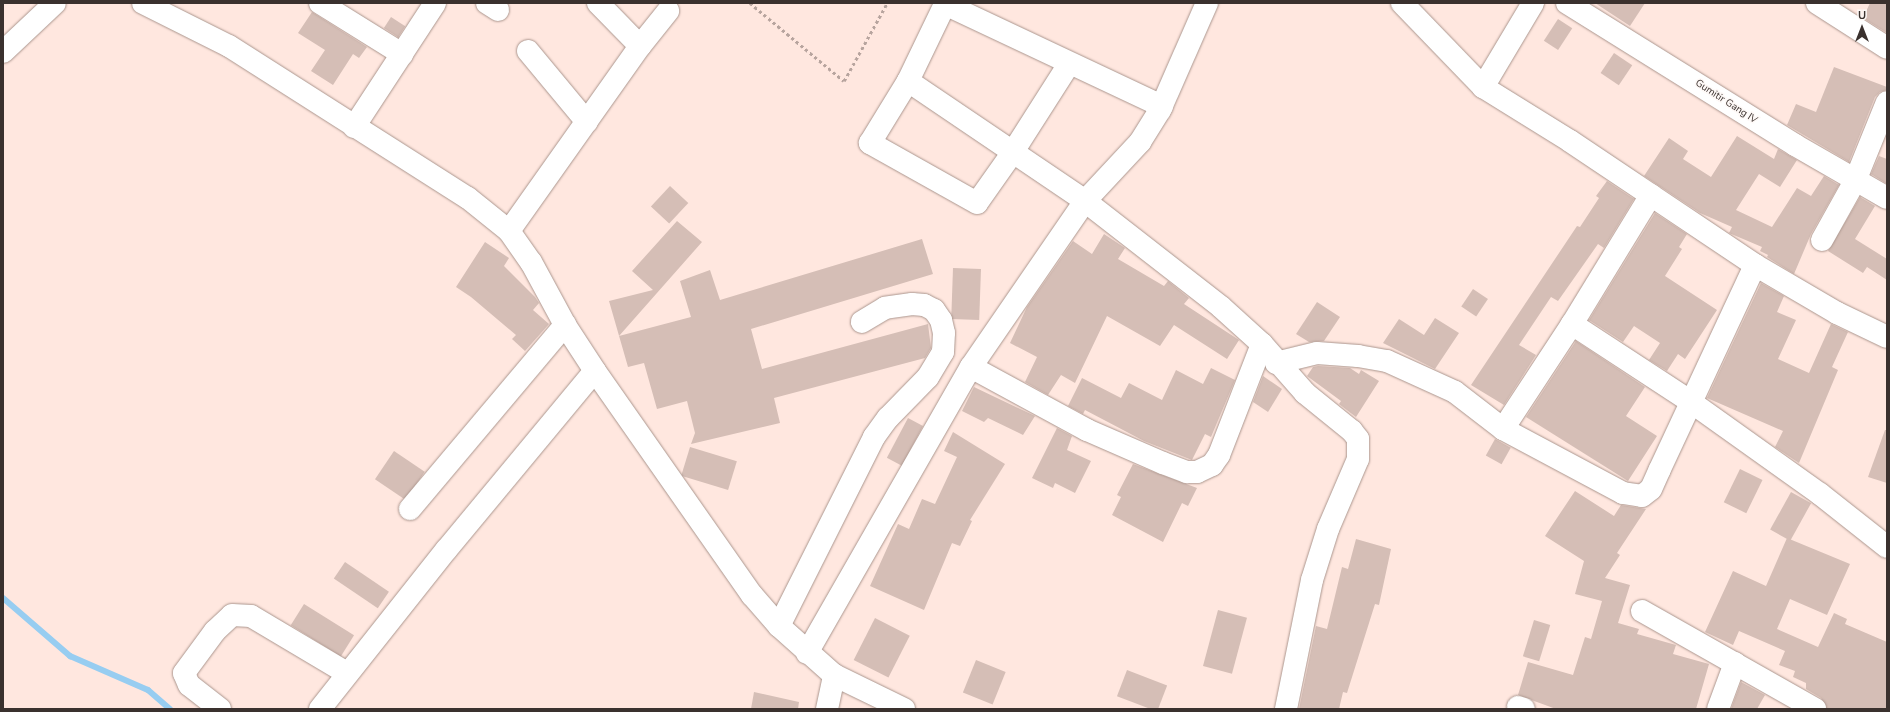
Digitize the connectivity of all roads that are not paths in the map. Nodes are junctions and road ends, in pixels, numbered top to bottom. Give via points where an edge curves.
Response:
1 (55, 3) edge
2 (143, 3) edge
3 (320, 3) edge
4 (598, 3) edge
5 (1207, 3) edge
6 (1402, 3) edge
7 (1533, 3) edge
8 (1567, 3) edge
9 (1817, 3) edge
10 (431, 4) edge
11 (668, 11) dead end
12 (640, 46) junction
13 (1887, 48) edge
14 (528, 51) dead end
15 (3, 52) edge
16 (402, 54) junction
17 (1069, 64) junction
18 (908, 81) junction
19 (1483, 87) junction
20 (1887, 102) edge
21 (1162, 106) junction
22 (587, 122) junction
23 (354, 127) junction
24 (1013, 152) junction
25 (1855, 181) junction
26 (1651, 195) junction
27 (1887, 198) edge
28 (1085, 200) junction
29 (508, 231) junction
30 (1822, 240) dead end
31 (1755, 264) junction
32 (862, 322) dead end
33 (1572, 324) junction
34 (565, 325) junction
35 (1887, 337) edge
36 (1262, 344) junction
37 (1276, 363) junction
38 (971, 368) junction
39 (595, 372) junction
40 (1691, 402) junction
41 (1503, 429) junction
42 (410, 509) dead end
43 (1887, 547) edge
44 (1642, 611) dead end
45 (779, 626) junction
46 (807, 653) junction
47 (1735, 664) junction
48 (347, 673) junction
49 (834, 675) junction
50 (220, 709) edge
51 (320, 709) edge
52 (827, 709) edge
53 (904, 709) edge
54 (1286, 709) edge
55 (1718, 709) edge
56 (1814, 709) edge

1 - 15 street
2 - 23 street via 229,46
3 - 16 street
4 - 12 street
5 - 21 street
6 - 19 street
7 - 19 street
8 - 25 street, Gumitir Gang IV
9 - 13 street
10 - 16 street
11 - 12 street
12 - 22 street
14 - 22 street
16 - 23 street
17 - 18 street via 945,4
17 - 21 street
17 - 24 street
18 - 24 street
18 - 24 street via 870,143 977,203
19 - 26 street
20 - 25 street
21 - 28 street via 1140,142
22 - 29 street
23 - 29 street via 468,198
24 - 28 street
25 - 27 street, Gumitir Gang IV
25 - 30 street
26 - 31 street
26 - 33 street
28 - 36 street via 1221,307
28 - 38 street
29 - 34 street via 531,262
31 - 35 street via 1837,313
31 - 40 street
32 - 45 street via 885,308 912,304 924,306 934,310 940,320 944,333 943,352 928,377 888,418 874,437
33 - 40 street
33 - 41 street
34 - 39 street
34 - 42 street
36 - 37 street
36 - 38 street via 1219,455 1212,465 1197,472 1187,472 1087,430
37 - 41 street via 1317,353 1387,361 1455,392
37 - 54 street via 1320,407 1352,431 1360,447 1358,459 1328,529 1314,573
38 - 46 street
39 - 45 street via 752,595
39 - 48 street
40 - 41 street via 1651,489 1642,496 1623,492
40 - 43 street via 1820,494
44 - 47 street
45 - 46 street
46 - 49 street
47 - 55 street
47 - 56 street
48 - 50 street via 251,616 232,615 210,637 184,673 184,679 189,685
48 - 51 street
49 - 52 street
49 - 53 street

